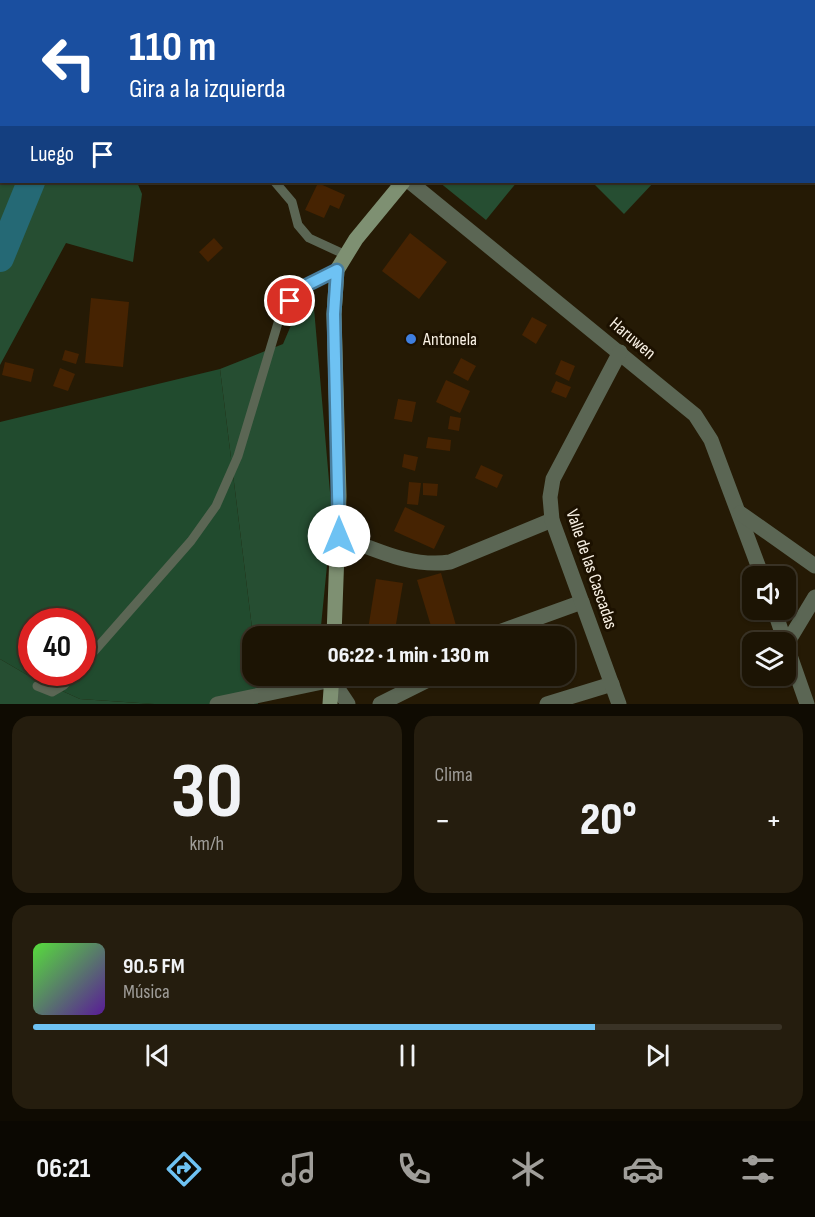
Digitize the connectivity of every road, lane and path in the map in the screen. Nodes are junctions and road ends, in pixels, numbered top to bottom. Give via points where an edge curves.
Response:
1 (276, 183) edge
2 (402, 183) edge
3 (411, 183) edge
4 (346, 255) junction
5 (337, 270) junction
6 (620, 352) junction
7 (740, 513) junction
8 (552, 520) junction
9 (339, 536) junction
10 (759, 566) edge
11 (815, 566) edge
12 (815, 597) edge
13 (582, 602) junction
14 (334, 626) edge
15 (516, 626) edge
16 (793, 632) edge
17 (96, 648) edge
18 (796, 673) edge
19 (612, 684) junction
20 (36, 686) dead end
21 (64, 686) edge
22 (294, 686) edge
23 (331, 686) edge
24 (337, 686) edge
25 (416, 686) edge
26 (217, 704) edge
27 (330, 704) edge
28 (348, 704) edge
29 (380, 704) edge
30 (547, 704) edge
31 (619, 704) edge
32 (807, 704) edge

1 - 4 lane via 292,202 298,225 309,238
2 - 4 street
3 - 6 street, Haruwen
4 - 5 street
5 - 9 street via 334,314
5 - 17 lane via 299,289 281,313 237,456 216,506 191,541
6 - 7 street, Haruwen via 695,415 711,440
6 - 8 street, Valle de las Cascadas via 553,479
7 - 10 street, Haruwen
7 - 11 street
8 - 9 street via 450,562 433,564 415,563
8 - 13 street, Valle de las Cascadas
9 - 14 street
12 - 16 street
13 - 15 street
13 - 19 street, Valle de las Cascadas
18 - 32 street
19 - 30 street
19 - 31 street, Valle de las Cascadas
20 - 21 lane via 52,692
22 - 26 street
23 - 27 street
24 - 28 street
25 - 29 street

